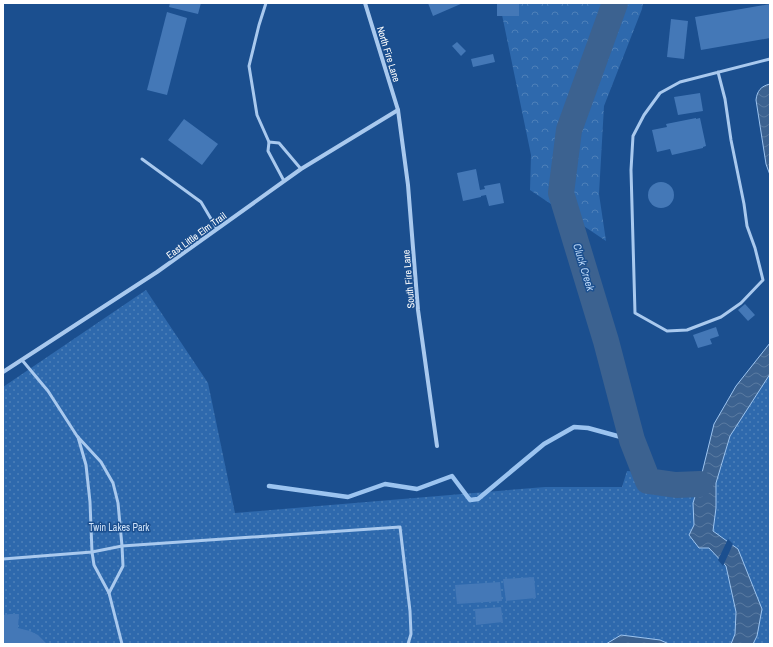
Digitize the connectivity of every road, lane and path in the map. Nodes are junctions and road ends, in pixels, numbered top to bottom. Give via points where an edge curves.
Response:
1 (266, 3) edge
2 (365, 3) edge
3 (770, 59) edge
4 (718, 72) junction
5 (398, 110) junction
6 (270, 142) junction
7 (142, 158) dead end
8 (301, 170) junction
9 (284, 181) junction
10 (217, 229) junction
11 (22, 360) junction
12 (3, 372) edge
13 (77, 436) junction
14 (437, 446) dead end
15 (122, 546) junction
16 (92, 552) junction
17 (3, 559) edge
18 (109, 593) junction
19 (122, 644) edge
20 (408, 644) edge

1 - 6 lane via 249,66 256,115
2 - 5 street, North Fire Lane
3 - 4 lane
4 - 4 lane via 747,226 763,280 741,303 721,317 687,330 667,331 635,313 631,188 633,136 660,93 680,82
5 - 8 street, East Little Elm Trail
5 - 14 street, South Fire Lane via 408,185 418,310
6 - 8 lane via 279,144
6 - 9 lane via 268,151
7 - 10 lane via 201,202
8 - 9 street, East Little Elm Trail
9 - 10 street, East Little Elm Trail
10 - 11 street, East Little Elm Trail via 157,272
11 - 12 street, East Little Elm Trail
11 - 13 lane via 48,391
13 - 15 lane via 101,462 113,483
13 - 16 lane via 86,465
15 - 16 lane
15 - 18 lane via 123,566
15 - 20 lane via 400,528 410,611 411,634
16 - 17 lane
16 - 18 lane via 94,565
18 - 19 lane

